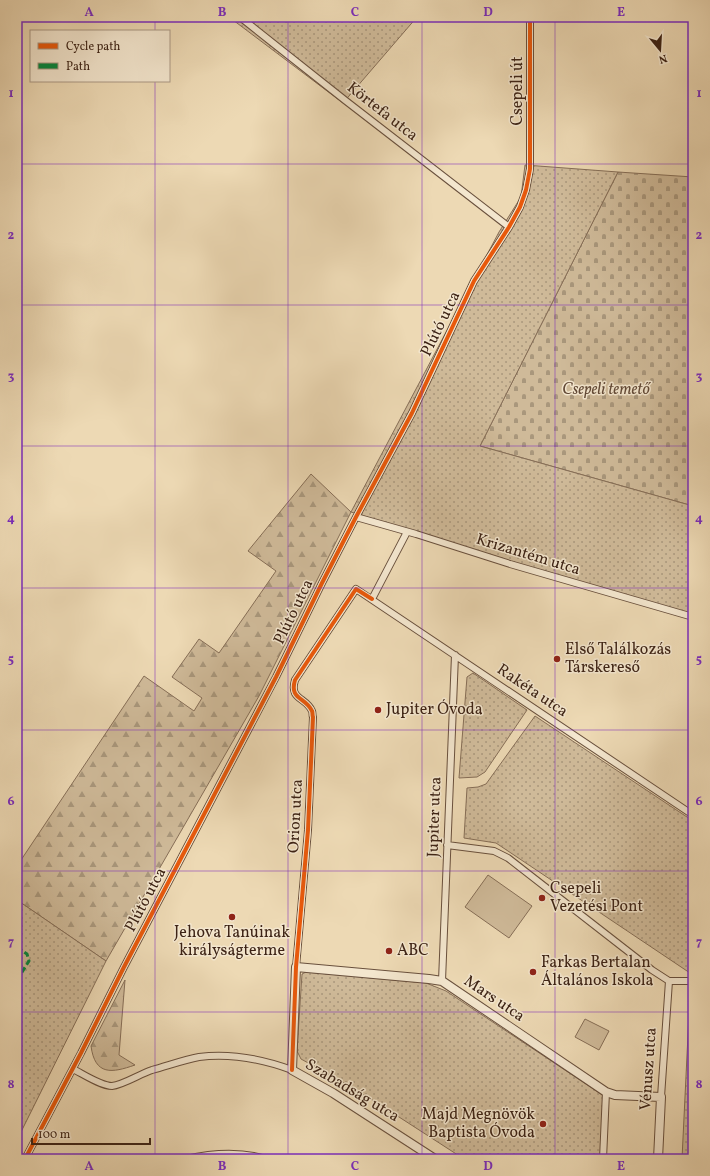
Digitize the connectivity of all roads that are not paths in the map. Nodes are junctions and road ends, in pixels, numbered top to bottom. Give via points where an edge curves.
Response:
1 (240, 17) edge
2 (530, 17) edge
3 (530, 165) joint
4 (509, 227) junction
5 (356, 517) junction
6 (407, 532) junction
7 (356, 589) joint
8 (372, 599) junction
9 (693, 617) edge
10 (455, 655) junction
11 (693, 814) edge
12 (447, 845) junction
13 (296, 967) junction
14 (442, 981) junction
15 (669, 981) junction
16 (693, 982) edge
17 (73, 1069) junction
18 (292, 1070) junction
19 (606, 1092) junction
20 (661, 1097) junction
21 (25, 1159) edge
22 (186, 1159) edge
23 (266, 1159) edge
24 (435, 1159) edge
25 (603, 1159) edge
26 (658, 1159) edge

1 - 4 street, Körtefa utca
2 - 3 street, Csepeli út
3 - 4 street, Plútó utca via 526,190
4 - 5 street, Plútó utca via 474,281 412,412
5 - 6 street, Krizantém utca
5 - 17 street, Plútó utca
6 - 8 street
6 - 9 street, Krizantém utca
7 - 8 street, Rakéta utca
7 - 13 street, Orion utca via 295,680 293,687 298,697 312,711 313,718 308,830
8 - 10 street, Rakéta utca
10 - 11 street, Rakéta utca
10 - 12 street, Jupiter utca
12 - 14 street, Jupiter utca
12 - 15 street via 494,851 508,858
13 - 14 street, Mars utca
13 - 18 street, Orion utca
14 - 19 street, Mars utca
15 - 16 street
15 - 20 street, Vénusz utca
17 - 18 street, Szabadság utca via 102,1084 112,1086 164,1066 211,1056 242,1057
17 - 21 street
18 - 24 street, Szabadság utca via 333,1093
19 - 20 street, Mars utca via 616,1095
19 - 25 street
20 - 26 street, Vénusz utca
22 - 23 street via 212,1154 232,1154

